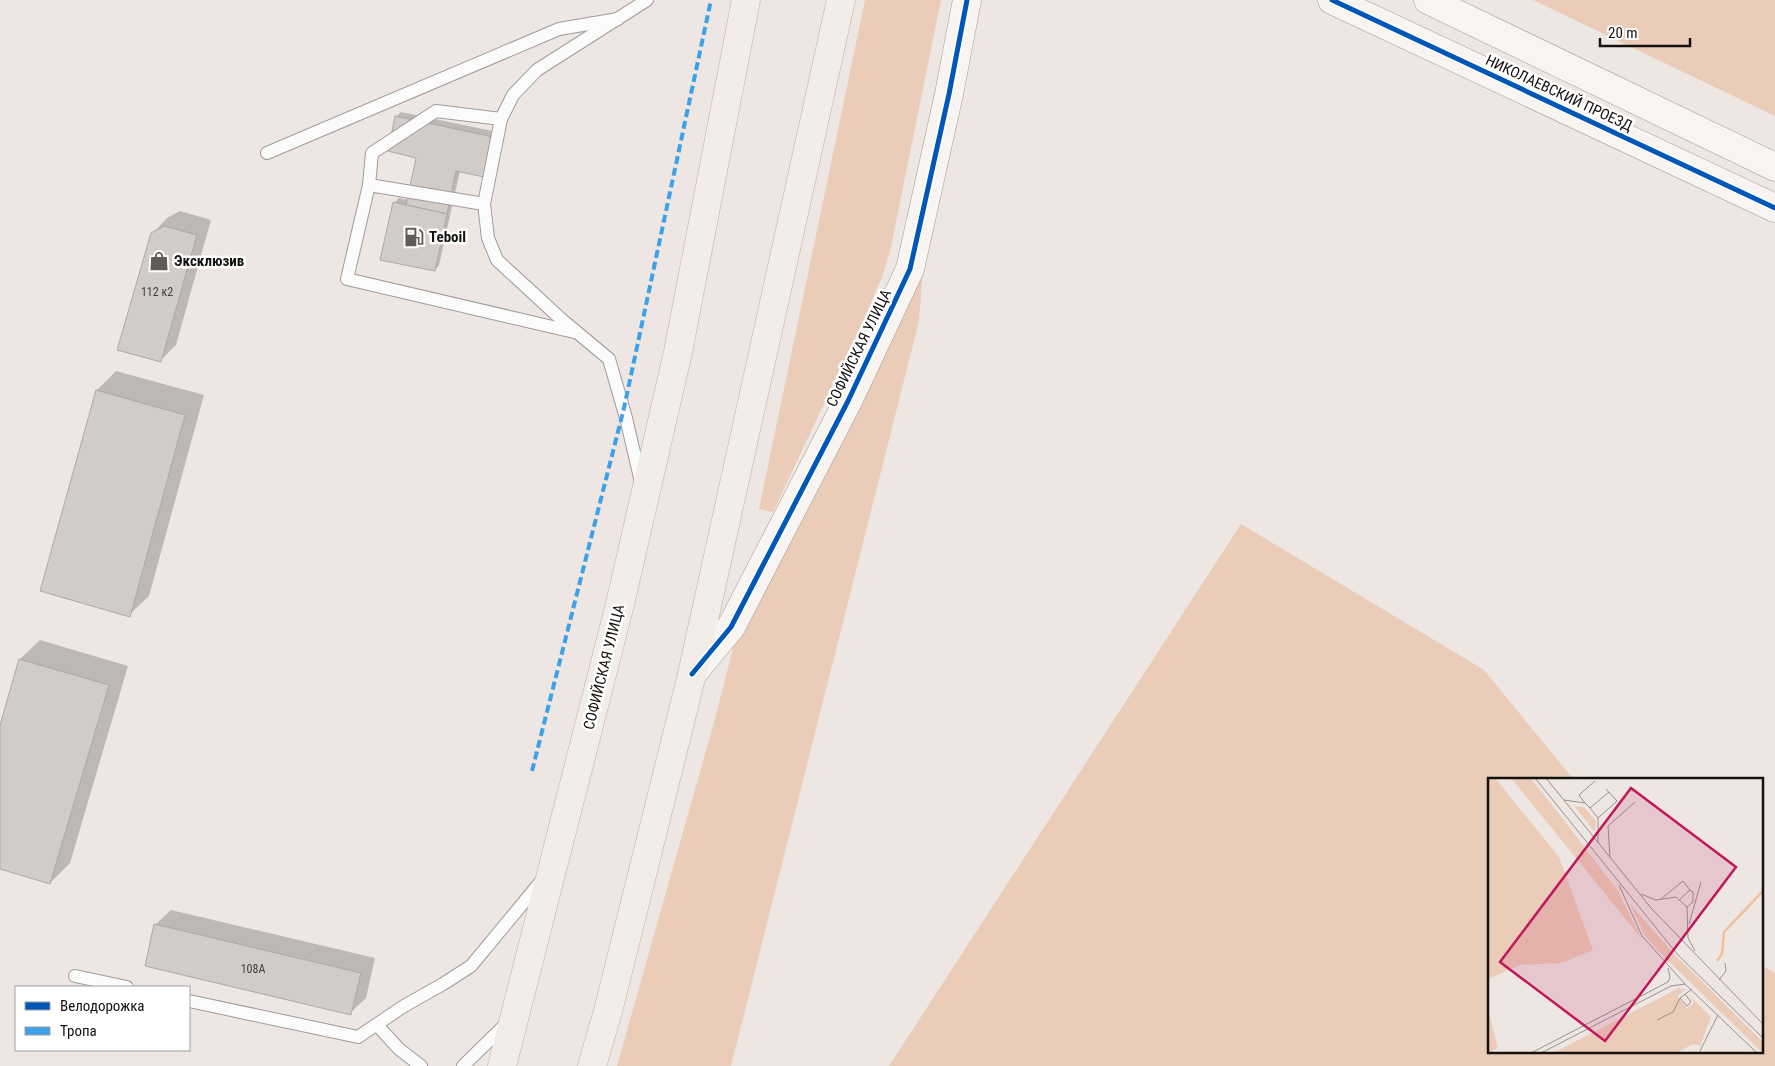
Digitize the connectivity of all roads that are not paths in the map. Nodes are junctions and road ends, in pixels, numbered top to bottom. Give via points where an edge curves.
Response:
1 (647, 0) edge
2 (746, 0) edge
3 (841, 0) edge
4 (966, 0) edge
5 (1332, 0) edge
6 (1428, 0) edge
7 (618, 19) junction
8 (501, 119) junction
9 (267, 152) dead end
10 (1775, 167) edge
11 (369, 185) junction
12 (484, 204) junction
13 (1775, 208) edge
14 (578, 333) junction
15 (645, 496) junction
16 (692, 674) junction
17 (553, 867) junction
18 (75, 976) dead end
19 (122, 986) edge
20 (190, 1001) edge
21 (514, 1016) junction
22 (377, 1025) junction
23 (421, 1066) edge
24 (463, 1066) edge
25 (502, 1066) edge
26 (592, 1066) edge

1 - 7 lane
2 - 15 main road, СОФИЙСКАЯ УЛИЦА via 678,352
3 - 16 main road, СОФИЙСКАЯ УЛИЦА
4 - 16 street, СОФИЙСКАЯ УЛИЦА via 949,94 910,269 848,402 731,627
5 - 13 street, НИКОЛАЕВСКИЙ ПРОЕЗД
6 - 10 street, НИКОЛАЕВСКИЙ ПРОЕЗД
7 - 8 lane via 537,70 513,95
7 - 9 lane via 559,29
8 - 11 lane via 436,111 372,153
8 - 12 lane
11 - 12 lane
11 - 14 lane via 347,279
12 - 14 lane via 488,238 497,260
14 - 15 lane via 609,359
15 - 17 main road, СОФИЙСКАЯ УЛИЦА
16 - 26 main road, СОФИЙСКАЯ УЛИЦА
17 - 21 main road, СОФИЙСКАЯ УЛИЦА
17 - 22 lane via 471,966
18 - 19 lane
20 - 22 lane via 358,1037
21 - 24 lane
21 - 25 main road, СОФИЙСКАЯ УЛИЦА
22 - 23 lane

